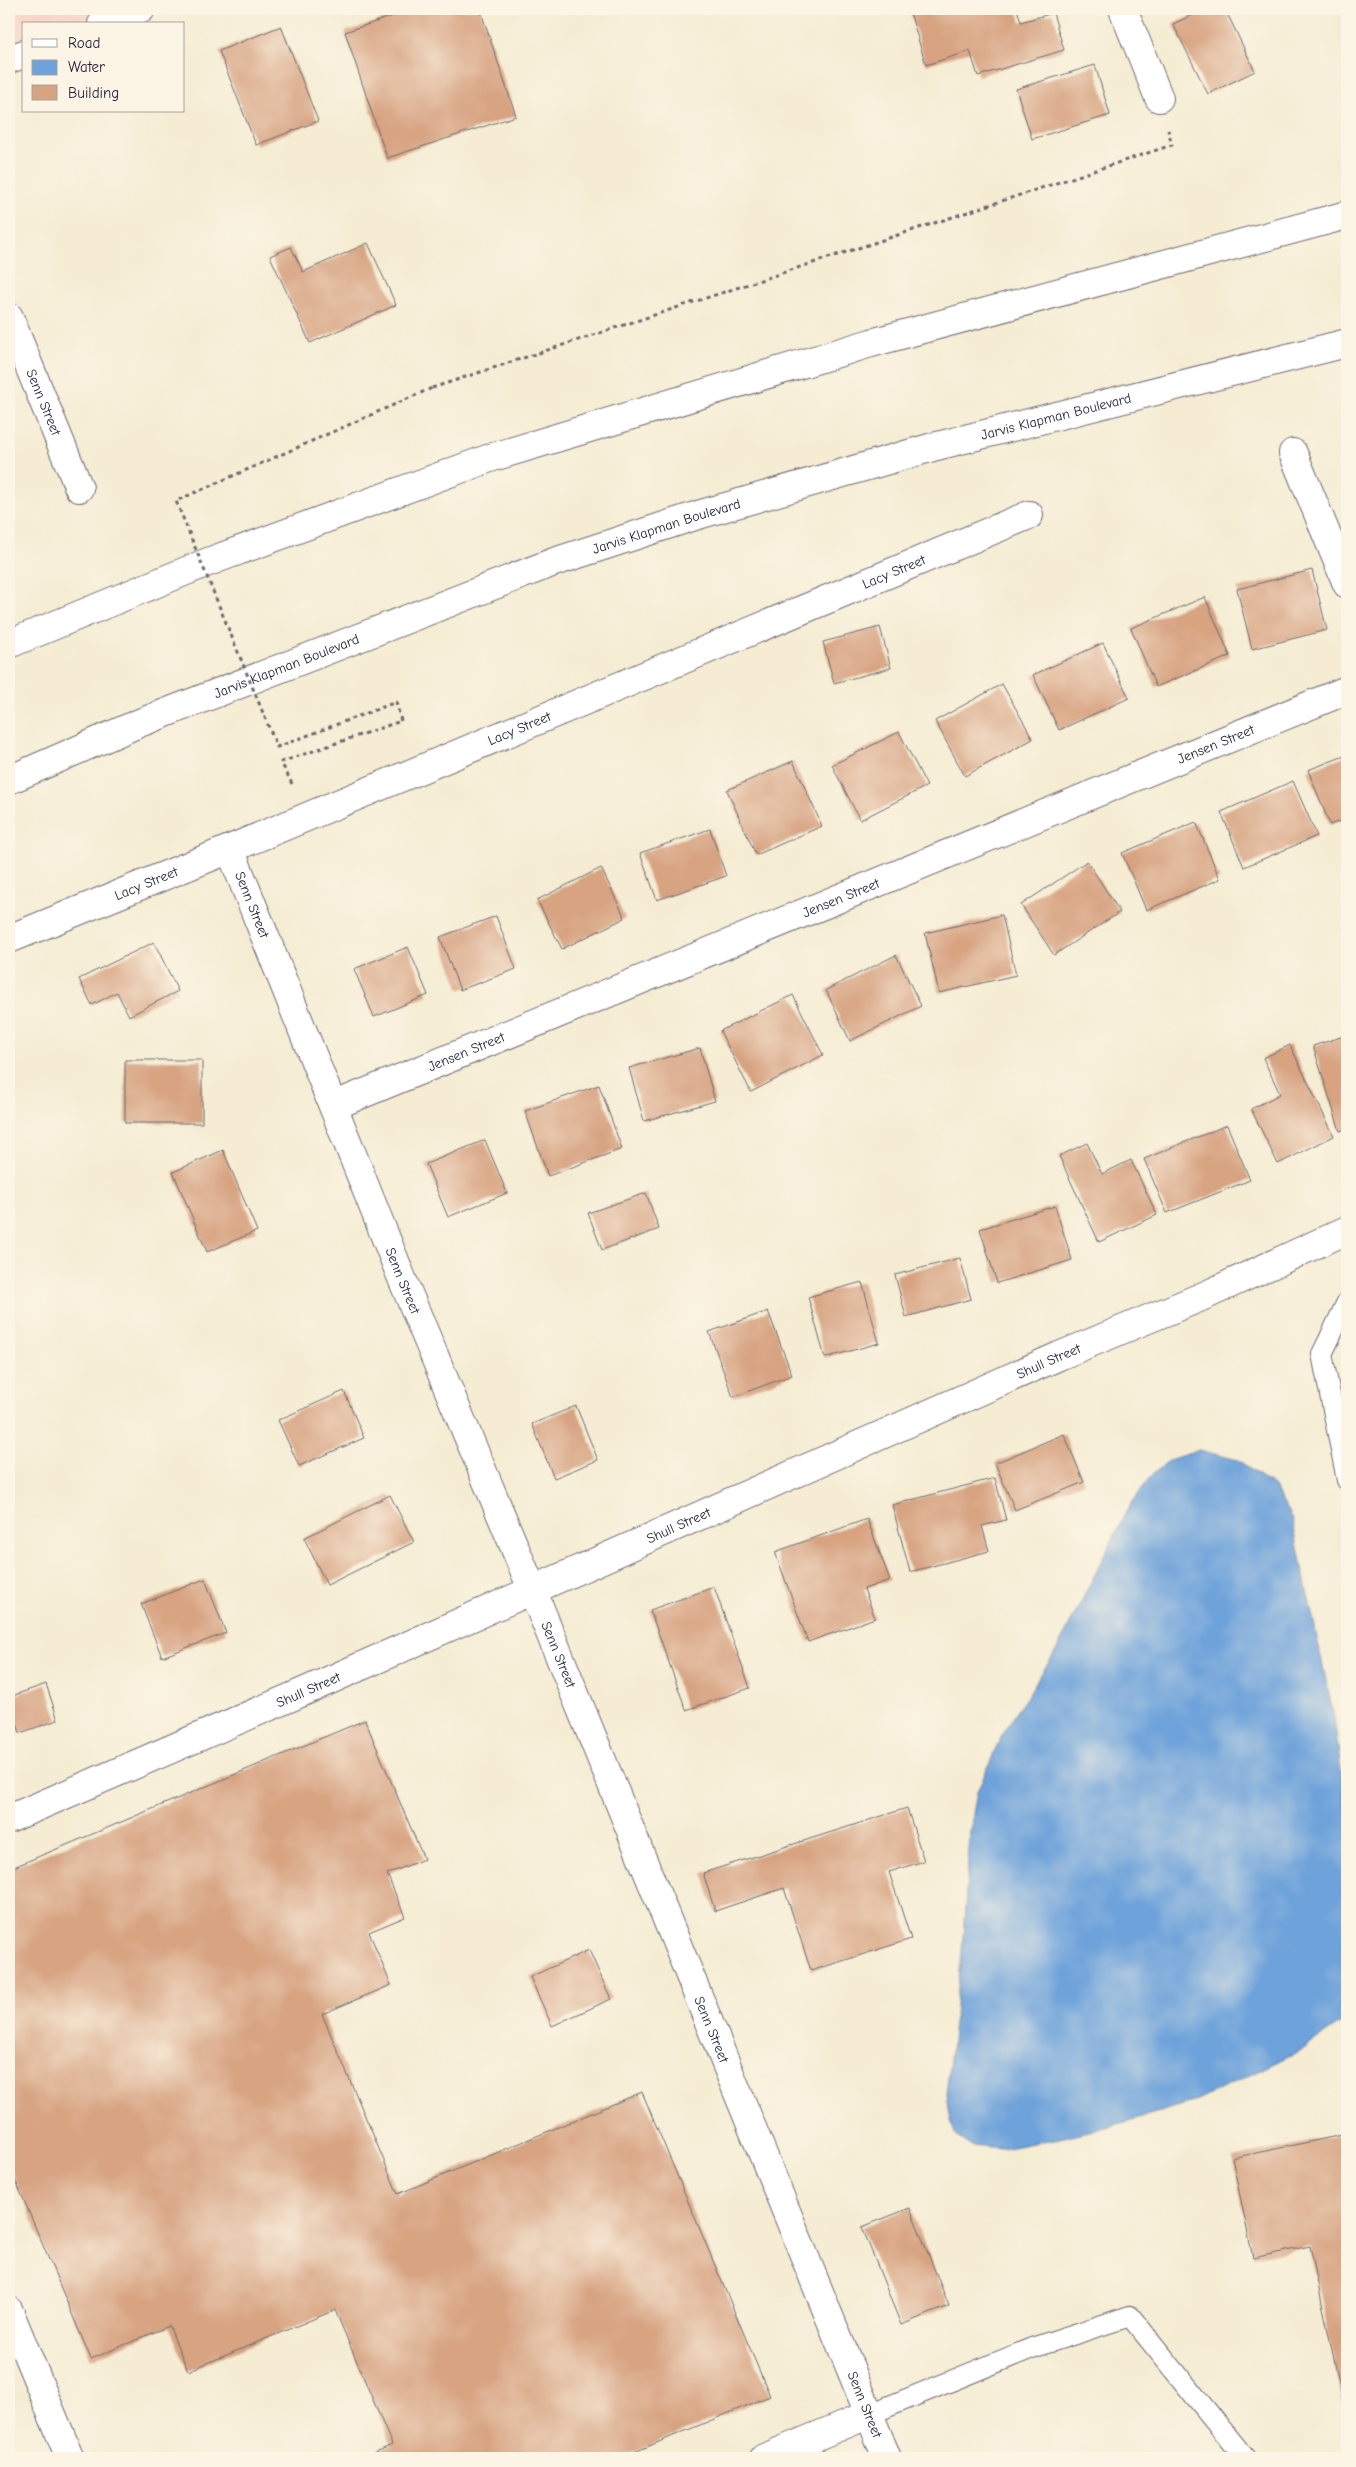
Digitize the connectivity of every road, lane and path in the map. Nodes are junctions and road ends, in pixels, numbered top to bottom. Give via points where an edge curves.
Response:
1 (141, 9) edge
2 (1123, 9) edge
3 (107, 22) edge
4 (22, 55) edge
5 (9, 59) edge
6 (1159, 98) joint
7 (1347, 215) edge
8 (9, 317) edge
9 (1347, 343) edge
10 (1294, 453) dead end
11 (79, 488) dead end
12 (1029, 515) dead end
13 (1347, 584) edge
14 (9, 644) edge
15 (1347, 690) edge
16 (9, 780) edge
17 (308, 816) junction
18 (230, 849) junction
19 (9, 939) edge
20 (333, 1106) junction
21 (1347, 1230) edge
22 (1347, 1302) edge
23 (1347, 1480) edge
24 (532, 1589) junction
25 (9, 1818) edge
26 (9, 2311) edge
27 (870, 2414) junction
28 (70, 2458) edge
29 (764, 2458) edge
30 (887, 2458) edge
31 (1245, 2458) edge

1 - 3 main road
2 - 6 main road
4 - 5 main road
6 - 17 path, bridge via 1172,145 432,388 176,501 276,747 396,702 401,721 281,762
7 - 14 main road via 871,342 490,458 208,562
8 - 11 main road, Senn Street
9 - 16 main road, Jarvis Klapman Boulevard via 933,447 689,518 536,569 136,724
10 - 13 main road
12 - 17 main road, Lacy Street
15 - 20 main road, Jensen Street
17 - 18 main road, Lacy Street
18 - 19 main road, Lacy Street
18 - 20 main road, Senn Street
20 - 24 main road, Senn Street
21 - 24 main road, Shull Street via 1206,1295 1059,1356
22 - 23 lane via 1322,1354
24 - 25 main road, Shull Street via 303,1692
24 - 27 main road, Senn Street
26 - 28 main road
27 - 29 main road
27 - 30 main road, Senn Street
27 - 31 lane via 1032,2348 1130,2316

